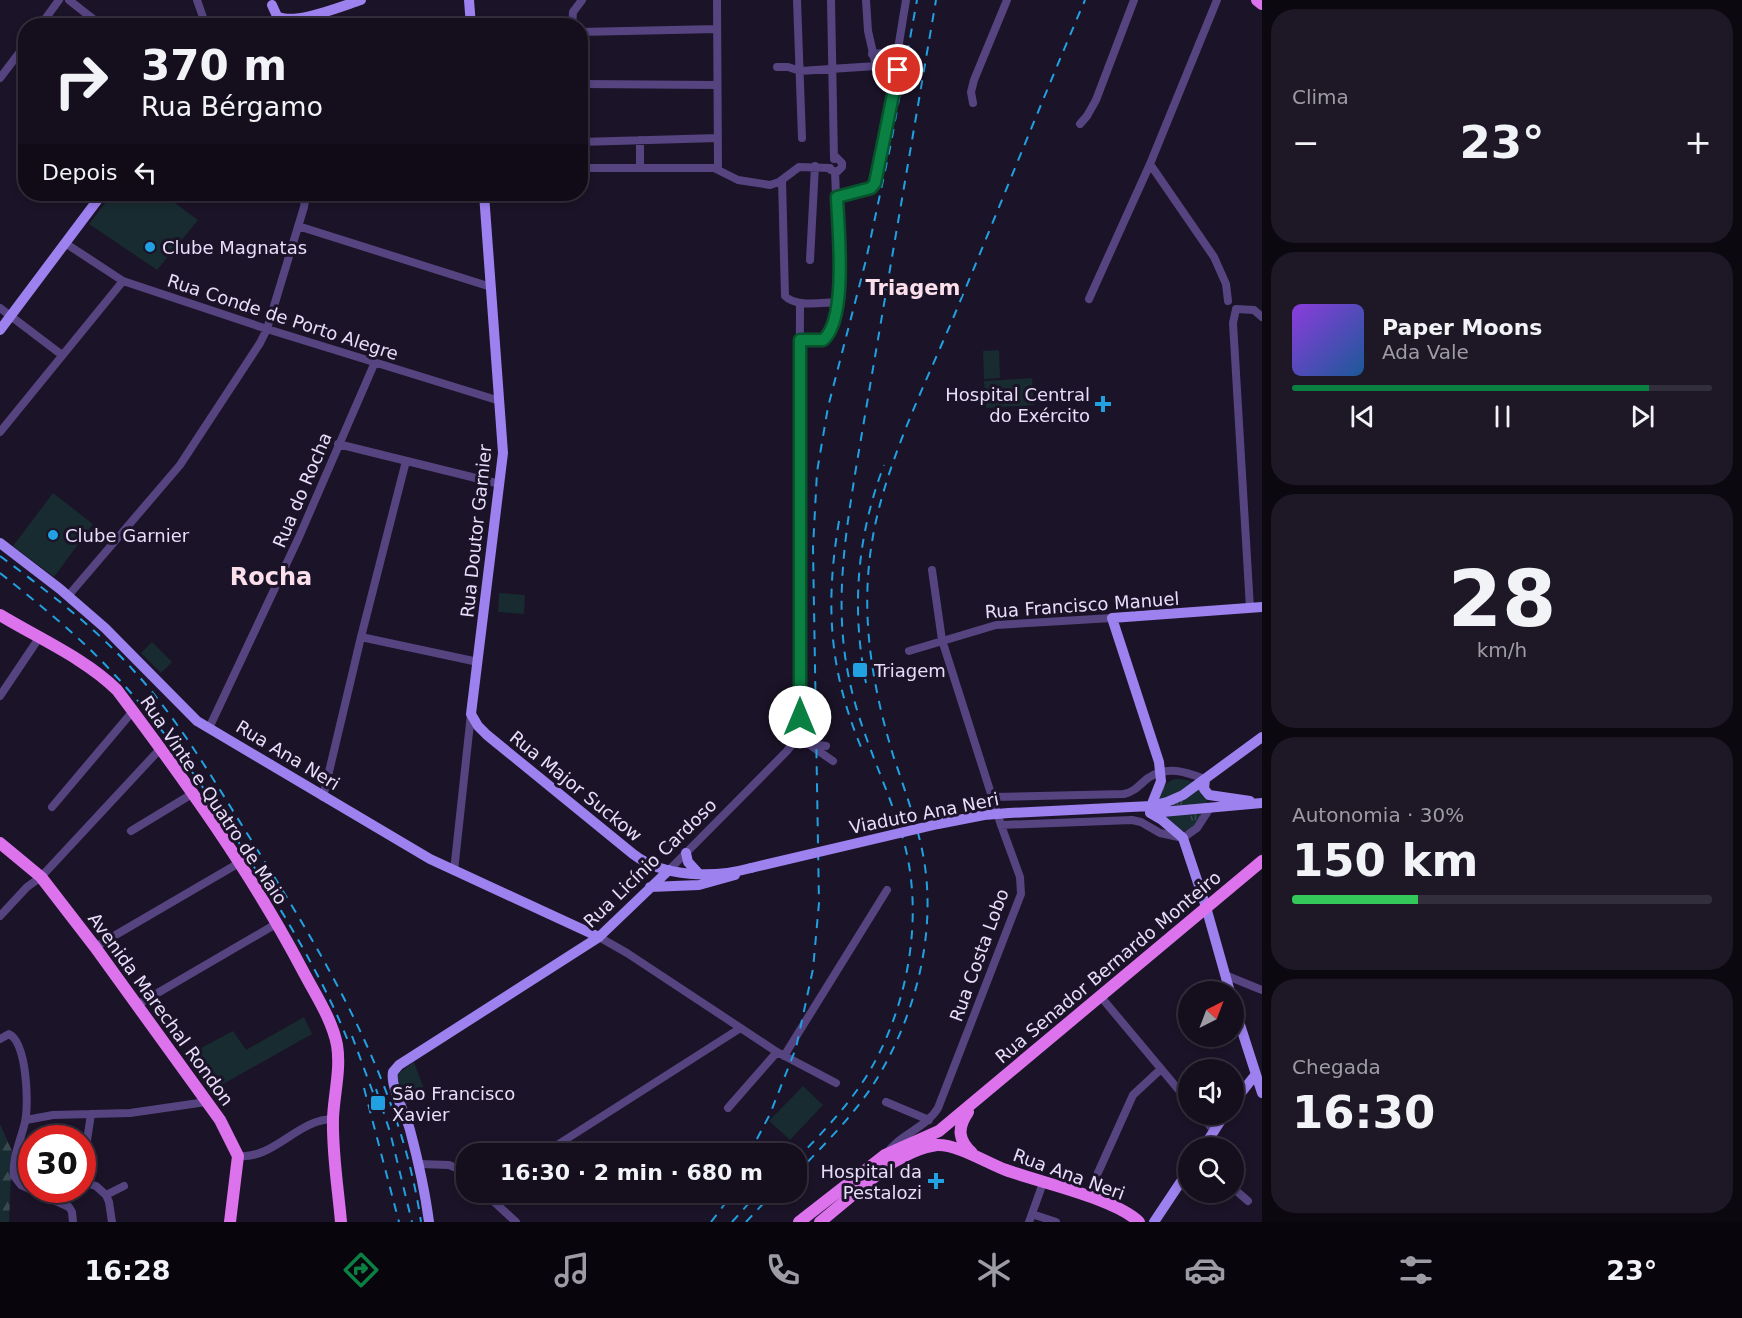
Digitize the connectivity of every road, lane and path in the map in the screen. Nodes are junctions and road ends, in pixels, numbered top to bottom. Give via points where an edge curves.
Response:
1 (59, 0) edge
2 (69, 0) edge
3 (197, 0) edge
4 (361, 0) edge
5 (470, 0) edge
6 (582, 0) edge
7 (717, 0) edge
8 (797, 0) edge
9 (831, 0) edge
10 (866, 0) edge
11 (906, 0) edge
12 (1007, 0) edge
13 (1134, 0) edge
14 (1217, 0) edge
15 (1257, 0) edge
16 (272, 3) edge
17 (1262, 4) edge
18 (317, 13) junction
19 (46, 18) edge
20 (92, 18) edge
21 (203, 18) edge
22 (282, 18) edge
23 (295, 18) edge
24 (306, 18) edge
25 (471, 18) edge
26 (573, 18) edge
27 (717, 29) junction
28 (588, 32) edge
29 (18, 54) edge
30 (872, 54) junction
31 (876, 66) junction
32 (777, 67) dead end
33 (834, 68) junction
34 (800, 71) junction
35 (0, 78) edge
36 (588, 84) edge
37 (717, 85) junction
38 (973, 103) dead end
39 (1080, 124) dead end
40 (718, 138) junction
41 (802, 138) dead end
42 (640, 140) junction
43 (588, 142) edge
44 (1150, 164) junction
45 (815, 166) junction
46 (833, 166) junction
47 (588, 168) edge
48 (640, 168) junction
49 (718, 168) junction
50 (782, 180) junction
51 (837, 197) junction
52 (97, 201) edge
53 (304, 201) edge
54 (485, 201) edge
55 (298, 226) junction
56 (65, 243) junction
57 (810, 260) dead end
58 (123, 281) junction
59 (491, 286) junction
60 (1089, 299) dead end
61 (1228, 301) dead end
62 (838, 302) junction
63 (800, 303) junction
64 (0, 308) edge
65 (11, 316) junction
66 (1262, 317) edge
67 (267, 329) junction
68 (0, 330) edge
69 (800, 340) junction
70 (62, 355) junction
71 (375, 362) junction
72 (500, 401) junction
73 (0, 432) edge
74 (338, 444) junction
75 (406, 461) junction
76 (500, 484) junction
77 (0, 543) edge
78 (932, 570) dead end
79 (68, 596) junction
80 (1262, 607) edge
81 (1250, 608) junction
82 (0, 615) edge
83 (1112, 618) junction
84 (361, 637) junction
85 (39, 638) junction
86 (942, 640) junction
87 (909, 651) dead end
88 (478, 662) junction
89 (0, 696) edge
90 (133, 711) junction
91 (471, 714) junction
92 (209, 728) junction
93 (1262, 737) edge
94 (796, 739) junction
95 (807, 743) junction
96 (826, 746) dead end
97 (161, 748) junction
98 (833, 761) dead end
99 (1161, 772) junction
100 (1205, 779) junction
101 (192, 794) junction
102 (323, 797) junction
103 (993, 797) junction
104 (1259, 803) edge
105 (52, 807) dead end
106 (1210, 808) junction
107 (1153, 812) junction
108 (1001, 825) junction
109 (1154, 830) junction
110 (131, 831) dead end
111 (1183, 838) junction
112 (0, 843) edge
113 (686, 853) junction
114 (1262, 861) edge
115 (238, 863) junction
116 (650, 866) junction
117 (747, 869) junction
118 (669, 870) junction
119 (454, 871) junction
120 (699, 873) junction
121 (41, 877) junction
122 (650, 887) junction
123 (887, 890) dead end
124 (1206, 907) junction
125 (0, 916) edge
126 (276, 924) junction
127 (598, 937) junction
128 (95, 947) junction
129 (1225, 975) junction
130 (1227, 981) edge
131 (1262, 990) edge
132 (1101, 997) junction
133 (137, 1005) junction
134 (739, 1029) junction
135 (1244, 1037) edge
136 (0, 1039) edge
137 (780, 1054) junction
138 (1161, 1069) junction
139 (1256, 1074) junction
140 (836, 1083) dead end
141 (1178, 1089) edge
142 (1244, 1089) edge
143 (1262, 1093) edge
144 (976, 1100) junction
145 (206, 1102) junction
146 (886, 1102) dead end
147 (728, 1108) dead end
148 (91, 1114) junction
149 (333, 1119) junction
150 (26, 1120) junction
151 (929, 1120) junction
152 (89, 1125) edge
153 (1209, 1125) edge
154 (1218, 1125) edge
155 (1214, 1131) junction
156 (1210, 1137) edge
157 (560, 1143) edge
158 (885, 1155) junction
159 (238, 1156) junction
160 (986, 1162) junction
161 (419, 1164) junction
162 (456, 1168) edge
163 (1043, 1183) junction
164 (96, 1186) edge
165 (124, 1186) dead end
166 (1178, 1186) edge
167 (106, 1195) junction
168 (1087, 1197) junction
169 (1244, 1198) edge
170 (1248, 1201) dead end
171 (495, 1203) edge
172 (1030, 1218) edge
173 (73, 1222) edge
174 (112, 1222) edge
175 (230, 1222) edge
176 (341, 1222) edge
177 (429, 1222) edge
178 (516, 1222) edge
179 (799, 1222) edge
180 (820, 1222) edge
181 (1056, 1222) edge
182 (1139, 1222) edge
183 (1154, 1222) edge

1 - 19 street
2 - 20 street
3 - 21 street
4 - 18 main road
5 - 25 main road
6 - 26 street
7 - 27 street
8 - 34 street
9 - 33 street
10 - 30 street
11 - 30 street via 898,49
12 - 38 street via 974,80
13 - 39 street via 1096,100
14 - 44 street
15 - 17 main road
16 - 22 main road
18 - 23 main road
18 - 24 street
27 - 28 street
27 - 37 street
29 - 35 street
30 - 31 street
31 - 33 street
31 - 51 street via 895,67 898,73 876,179 871,188
32 - 34 street
33 - 34 street
33 - 46 street
34 - 41 street
36 - 37 street
37 - 40 street
40 - 42 street
40 - 49 street
42 - 43 street
42 - 48 street
44 - 60 street
44 - 61 street via 1214,257 1226,284
45 - 46 street
45 - 50 street via 795,168
45 - 57 street
46 - 51 street
47 - 48 street
48 - 49 street
49 - 50 street via 742,181 770,185
50 - 63 street via 785,296
51 - 62 street
52 - 56 main road
53 - 55 street
54 - 59 main road, Rua Doutor Garnier
55 - 59 street
55 - 67 street
56 - 58 street, Rua Conde de Porto Alegre
56 - 65 main road
58 - 67 street, Rua Conde de Porto Alegre
58 - 70 street
59 - 72 main road, Rua Doutor Garnier
62 - 63 street
62 - 69 street via 825,339
63 - 69 street
64 - 65 street
65 - 68 main road
65 - 70 street
66 - 81 street via 1254,310 1236,309 1233,323
67 - 71 street, Rua Conde de Porto Alegre
67 - 79 street via 180,465
69 - 94 street via 800,717
70 - 73 street
71 - 72 street, Rua Conde de Porto Alegre
71 - 74 street, Rua do Rocha
72 - 76 main road, Rua Doutor Garnier
74 - 75 street
74 - 92 street, Rua do Rocha
75 - 76 street
75 - 84 street
76 - 88 main road, Rua Doutor Garnier
77 - 79 main road, Rua Ana Neri
78 - 86 street, Rua Costa Lobo
79 - 92 main road, Rua Ana Neri via 189,714
80 - 81 main road, Rua Francisco Manuel
81 - 83 main road, Rua Francisco Manuel
82 - 85 main road, Rua Vinte e Quatro de Maio
83 - 86 street, Rua Francisco Manuel via 996,625
83 - 99 main road
84 - 88 street
84 - 102 street
85 - 89 street
85 - 90 main road, Rua Vinte e Quatro de Maio via 98,672
86 - 87 street, Rua Francisco Manuel
86 - 103 street, Rua Costa Lobo
88 - 91 main road, Rua Doutor Garnier
90 - 97 main road, Rua Vinte e Quatro de Maio
90 - 105 street
91 - 116 main road, Rua Major Suckow via 478,726 505,750
91 - 119 street, Rua Doutor Garnier
92 - 102 main road, Rua Ana Neri
93 - 100 main road
94 - 95 street
94 - 113 street, Rua Licínio Cardoso
95 - 96 street
95 - 98 street
97 - 101 main road, Rua Vinte e Quatro de Maio
97 - 121 street
99 - 100 street via 1180,770
99 - 103 street via 1124,794
99 - 107 main road
100 - 104 main road via 1203,786 1209,795
100 - 107 main road
101 - 110 street
101 - 115 main road, Rua Vinte e Quatro de Maio
102 - 119 main road, Rua Ana Neri
103 - 108 street, Rua Costa Lobo
104 - 106 main road
106 - 107 main road
106 - 111 street via 1197,828
107 - 109 street
107 - 111 main road
107 - 117 main road, Viaduto Ana Neri, bridge via 1131,806 984,815
108 - 109 street via 1132,820
108 - 151 street, Rua Costa Lobo via 1020,877 1020,894 938,1108
109 - 111 street
111 - 124 main road
112 - 121 main road, Avenida Marechal Rondon
113 - 118 street, Rua Licínio Cardoso
113 - 120 main road via 688,862
114 - 124 main road, Rua Senador Bernardo Monteiro
115 - 126 main road, Rua Vinte e Quatro de Maio
115 - 128 street
116 - 118 main road, Rua Major Suckow
116 - 122 main road
117 - 120 main road, Viaduto Ana Neri
117 - 122 main road, Viaduto Ana Neri via 699,885
118 - 120 main road, Viaduto Ana Neri
118 - 122 main road, Rua Licínio Cardoso
119 - 127 main road, Rua Ana Neri
121 - 125 street
121 - 128 main road, Avenida Marechal Rondon
122 - 127 main road, Rua Licínio Cardoso
123 - 137 street
124 - 129 main road
124 - 132 main road, Rua Senador Bernardo Monteiro
126 - 133 street
126 - 149 main road, Rua Vinte e Quatro de Maio via 334,1035 338,1057
127 - 134 street
127 - 161 main road, Rua Licínio Cardoso via 393,1072
128 - 133 main road, Avenida Marechal Rondon
129 - 130 main road
129 - 131 street
132 - 138 street
132 - 144 main road, Rua Senador Bernardo Monteiro
133 - 145 main road, Avenida Marechal Rondon
134 - 137 street
134 - 157 street
135 - 139 main road
136 - 150 street via 12,1035 20,1051 27,1089
137 - 140 street
137 - 147 street
138 - 141 street
138 - 168 street via 1133,1095
139 - 142 main road
139 - 143 main road
144 - 158 main road, Rua Senador Bernardo Monteiro via 939,1131
144 - 160 main road via 961,1122 961,1140
145 - 148 street via 130,1113
145 - 159 main road, Avenida Marechal Rondon
146 - 151 street
148 - 150 street
148 - 152 street
149 - 159 street via 315,1121 254,1156
149 - 176 main road, Rua Vinte e Quatro de Maio
150 - 173 street via 14,1161 14,1176 21,1185 69,1208
151 - 158 street, Rua Costa Lobo via 893,1144
153 - 155 street
154 - 155 main road
155 - 156 main road
158 - 179 main road, Rua Senador Bernardo Monteiro
159 - 175 main road
160 - 163 main road, Rua Ana Neri
160 - 180 main road, Rua Ana Neri via 952,1147 937,1145 916,1151 890,1164
161 - 162 street
161 - 177 main road
163 - 168 main road, Rua Ana Neri
163 - 172 street
164 - 167 street
165 - 167 street
166 - 183 main road
167 - 174 street
168 - 182 main road, Rua Ana Neri
169 - 170 street
171 - 178 street
172 - 181 street

